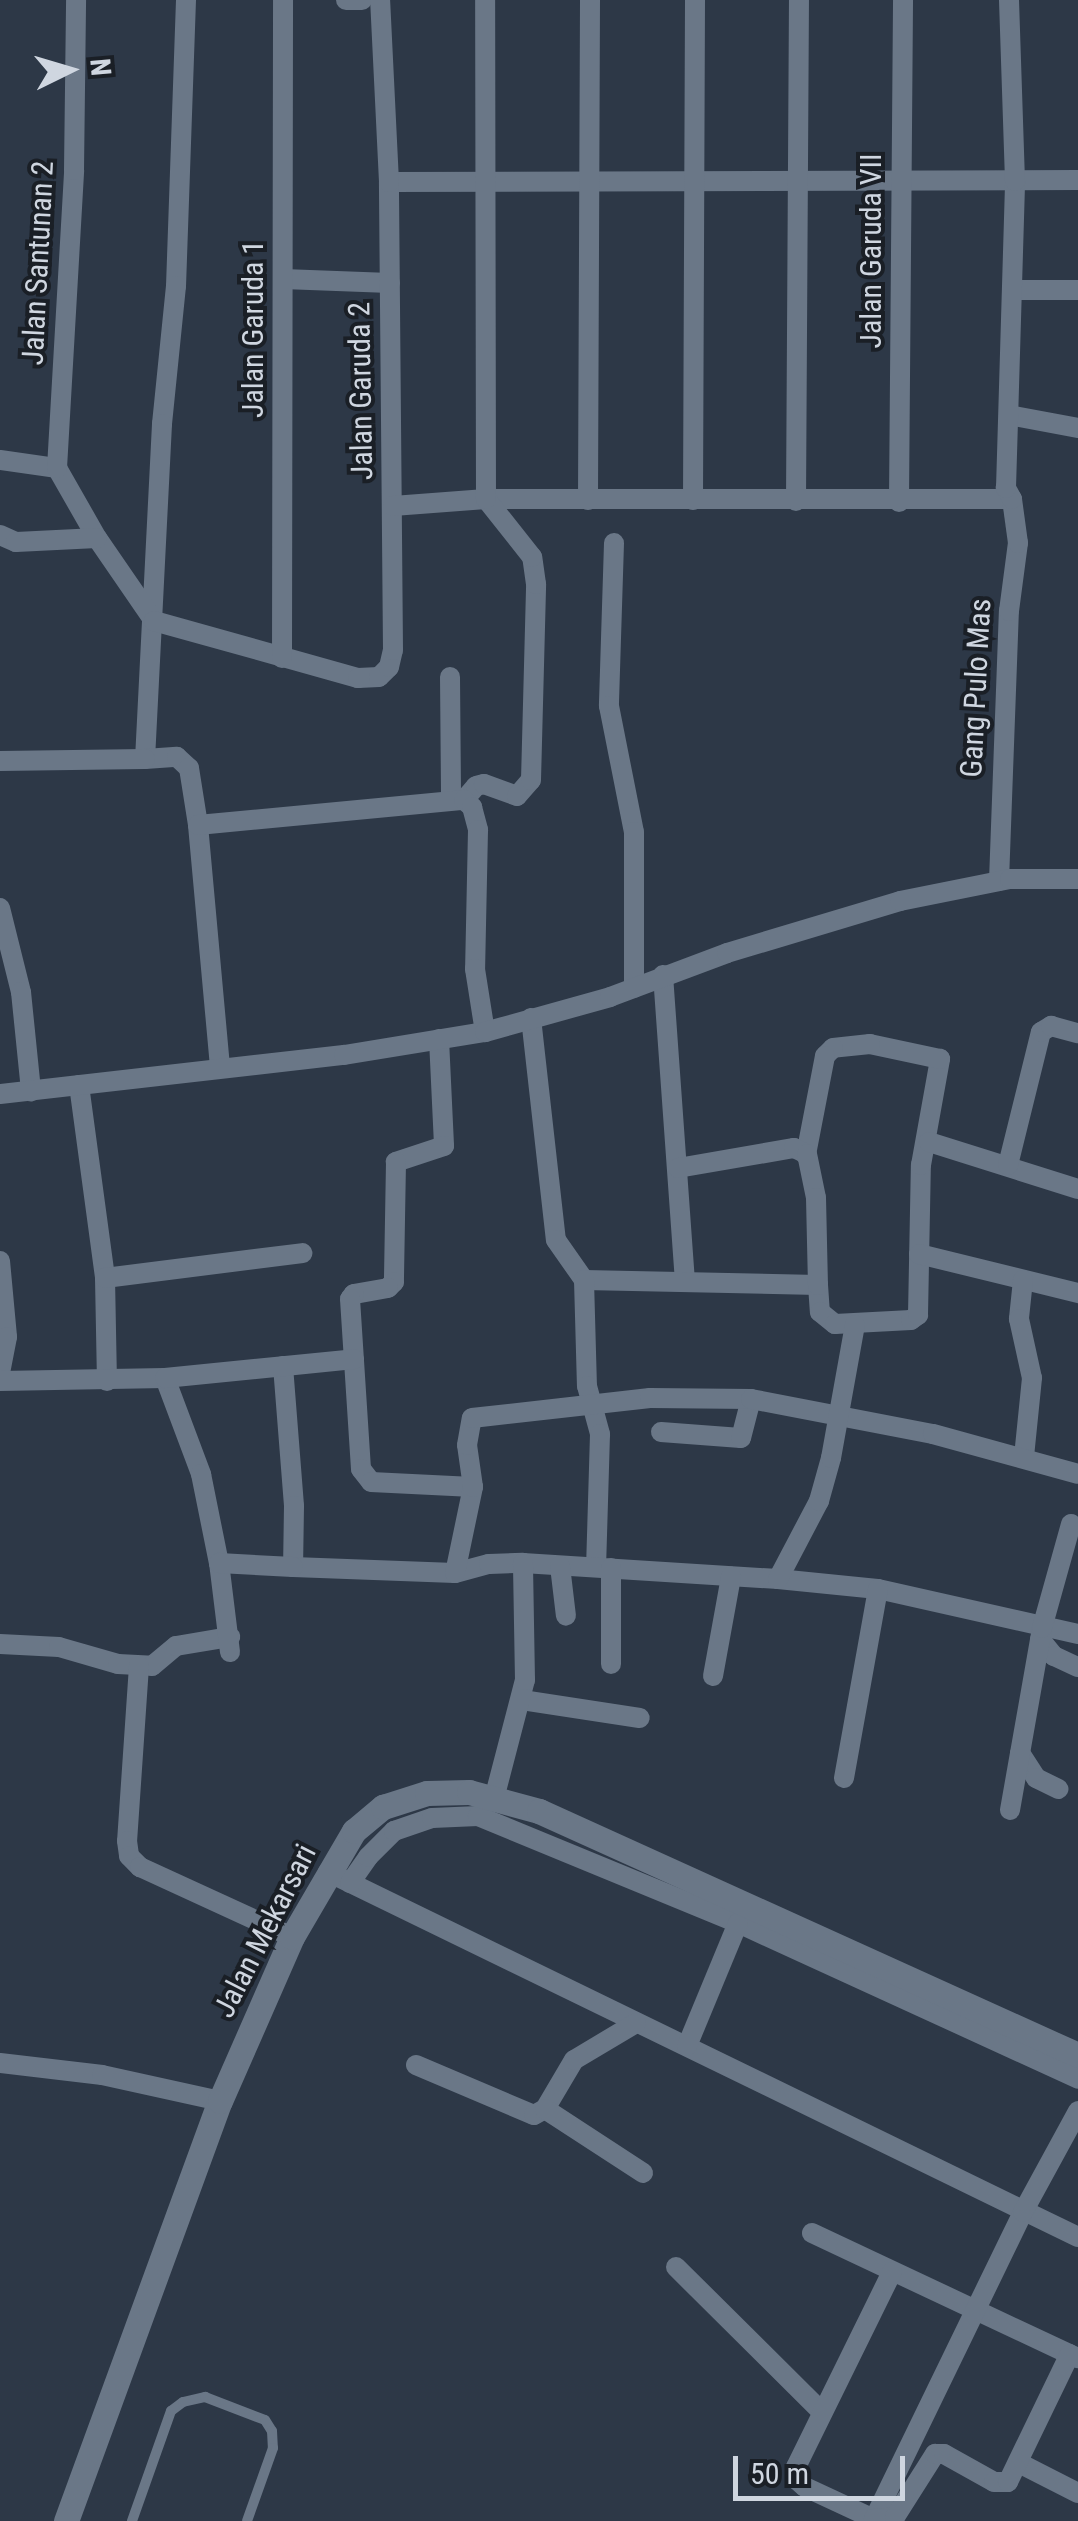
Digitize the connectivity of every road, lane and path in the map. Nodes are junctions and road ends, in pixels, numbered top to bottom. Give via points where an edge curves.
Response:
1 (76, 0) edge
2 (186, 0) edge
3 (283, 0) edge
4 (346, 0) edge
5 (362, 0) edge
6 (380, 0) edge
7 (485, 0) edge
8 (590, 0) edge
9 (695, 0) edge
10 (799, 0) edge
11 (903, 0) edge
12 (1009, 0) edge
13 (590, 180) junction
14 (797, 180) junction
15 (902, 180) junction
16 (1078, 180) edge
17 (1015, 181) junction
18 (389, 182) junction
19 (487, 182) junction
20 (696, 183) junction
21 (283, 278) junction
22 (390, 283) junction
23 (1014, 290) junction
24 (1078, 290) edge
25 (1009, 414) junction
26 (1078, 428) edge
27 (0, 460) edge
28 (57, 468) junction
29 (486, 499) junction
30 (1012, 499) junction
31 (588, 500) junction
32 (693, 500) junction
33 (796, 501) junction
34 (899, 502) junction
35 (393, 506) junction
36 (0, 535) edge
37 (97, 538) junction
38 (614, 543) dead end
39 (154, 620) junction
40 (282, 658) junction
41 (450, 677) dead end
42 (145, 759) junction
43 (0, 761) edge
44 (458, 800) junction
45 (198, 825) junction
46 (1078, 880) edge
47 (999, 881) junction
48 (0, 908) edge
49 (7, 973) edge
50 (663, 975) junction
51 (634, 988) junction
52 (532, 1018) junction
53 (485, 1032) junction
54 (1078, 1033) edge
55 (439, 1040) junction
56 (220, 1067) junction
57 (79, 1085) junction
58 (31, 1091) junction
59 (0, 1094) edge
60 (928, 1142) junction
61 (806, 1154) junction
62 (1008, 1165) junction
63 (678, 1168) junction
64 (1078, 1189) edge
65 (302, 1253) dead end
66 (919, 1254) junction
67 (0, 1261) edge
68 (104, 1278) junction
69 (584, 1280) junction
70 (1023, 1280) junction
71 (685, 1281) junction
72 (818, 1286) junction
73 (1078, 1293) edge
74 (855, 1325) junction
75 (354, 1358) junction
76 (283, 1366) junction
77 (0, 1378) edge
78 (165, 1378) junction
79 (107, 1381) junction
80 (751, 1399) junction
81 (595, 1406) junction
82 (838, 1417) junction
83 (660, 1432) dead end
84 (1024, 1457) junction
85 (1078, 1474) edge
86 (473, 1486) junction
87 (1071, 1524) dead end
88 (219, 1563) junction
89 (523, 1563) junction
90 (560, 1566) junction
91 (293, 1567) junction
92 (603, 1567) junction
93 (456, 1573) junction
94 (731, 1578) junction
95 (778, 1579) junction
96 (878, 1589) junction
97 (566, 1616) dead end
98 (1041, 1633) junction
99 (1078, 1634) edge
100 (0, 1644) edge
101 (611, 1664) dead end
102 (139, 1666) junction
103 (1078, 1668) edge
104 (713, 1676) dead end
105 (522, 1700) junction
106 (640, 1718) dead end
107 (1020, 1753) junction
108 (844, 1778) dead end
109 (1059, 1789) dead end
110 (495, 1796) junction
111 (1010, 1810) dead end
112 (339, 1877) junction
113 (738, 1922) junction
114 (292, 1937) junction
115 (636, 2023) junction
116 (687, 2046) junction
117 (1078, 2055) edge
118 (0, 2063) edge
119 (416, 2065) dead end
120 (1078, 2080) edge
121 (220, 2100) junction
122 (545, 2109) junction
123 (1078, 2111) edge
124 (643, 2173) dead end
125 (1023, 2212) junction
126 (812, 2232) dead end
127 (1078, 2237) edge
128 (676, 2267) dead end
129 (892, 2272) junction
130 (978, 2308) junction
131 (1074, 2356) edge
132 (820, 2410) junction
133 (1020, 2464) junction
134 (1078, 2493) edge
135 (874, 2518) junction
136 (66, 2521) edge
137 (132, 2521) edge
138 (247, 2521) edge

1 - 28 street, Jalan Santunan 2
2 - 39 street
3 - 21 street, Jalan Garuda 1
4 - 5 street
6 - 18 street, Jalan Garuda 2
7 - 19 street
8 - 13 street
9 - 20 street
10 - 14 street
11 - 15 street, Jalan Garuda VII
12 - 17 street, Gang Pulo Mas
13 - 19 street
13 - 20 street
13 - 31 street
14 - 15 street
14 - 20 street
14 - 33 street
15 - 17 street
15 - 34 street, Jalan Garuda VII
16 - 17 street
17 - 23 street, Gang Pulo Mas
18 - 19 street
18 - 22 street, Jalan Garuda 2
19 - 29 street
20 - 32 street
21 - 22 street
21 - 40 street, Jalan Garuda 1
22 - 35 street, Jalan Garuda 2
23 - 24 street
23 - 25 street, Gang Pulo Mas
25 - 26 street
25 - 30 street, Gang Pulo Mas via 1006,488
27 - 28 street
28 - 37 street
29 - 31 street
29 - 35 street
29 - 44 street via 532,556 531,780 517,796 484,784
30 - 34 street
30 - 47 street, Gang Pulo Mas via 1018,543 1009,611
31 - 32 street
32 - 33 street
33 - 34 street
35 - 40 street, Jalan Garuda 2 via 389,667 379,677 358,678
36 - 37 street via 24,542
37 - 39 street
38 - 51 street via 608,706 634,832
39 - 40 street
39 - 42 street
41 - 44 street
42 - 43 street
42 - 45 street via 184,759
44 - 45 street
44 - 53 street via 472,807 478,830 475,969
45 - 56 street
46 - 47 street
47 - 50 street via 828,921
48 - 49 street
49 - 58 street via 21,992
50 - 51 street
50 - 63 street
51 - 52 street
52 - 53 street
52 - 69 street via 556,1240
53 - 55 street
54 - 62 street via 1052,1026 1041,1032
55 - 56 street
55 - 75 street via 446,1141 441,1150 396,1162 394,1282 351,1296
56 - 57 street
57 - 58 street
57 - 68 street
58 - 59 street
60 - 61 street via 940,1059 890,1046 839,1046 825,1056
60 - 62 street
60 - 66 street via 921,1165
61 - 63 street via 794,1148
61 - 72 street via 816,1198
62 - 64 street
63 - 71 street
65 - 68 street
66 - 70 street
66 - 74 street via 918,1314 903,1323
67 - 77 street via 7,1337
68 - 79 street
69 - 71 street
69 - 81 street via 588,1386
70 - 73 street
70 - 84 street via 1019,1319 1032,1378
71 - 72 street
72 - 74 street via 826,1320
74 - 82 street
75 - 76 street
75 - 86 street via 364,1478
76 - 78 street
76 - 91 street
77 - 79 street
78 - 79 street
78 - 88 street via 201,1474
80 - 81 street via 650,1398
80 - 82 street
80 - 83 street via 740,1438
81 - 86 street via 472,1418 467,1445
81 - 92 street
82 - 84 street
82 - 95 street via 818,1501
84 - 85 street
86 - 93 street
87 - 98 street
88 - 91 street
88 - 102 street via 230,1645 176,1646 156,1664
89 - 90 street
89 - 93 street
89 - 105 street
90 - 92 street
90 - 97 street
91 - 93 street
92 - 94 street
92 - 101 street
94 - 95 street
94 - 104 street
95 - 96 street
96 - 98 street
96 - 108 street
98 - 99 street
98 - 103 street via 1054,1656
98 - 107 street
100 - 102 street via 59,1648
102 - 114 street via 130,1856 140,1867
105 - 106 street
105 - 110 street
107 - 109 street via 1028,1770
107 - 111 street
110 - 112 street, Jalan Mekarsari via 426,1794 384,1807 354,1831
110 - 117 street, Jalan Mekarsari via 679,1872
112 - 113 street via 394,1831 432,1818 478,1816
112 - 114 street, Jalan Mekarsari
112 - 115 street
113 - 116 street
113 - 120 street
114 - 121 street, Jalan Mekarsari
115 - 116 street
115 - 122 street via 574,2060
116 - 125 street
118 - 121 street via 102,2075
119 - 122 street via 526,2115
121 - 136 street, Jalan Mekarsari
122 - 124 street
123 - 125 street
125 - 127 street
125 - 130 street
126 - 129 street
128 - 132 street
129 - 130 street
129 - 132 street
130 - 131 street
130 - 135 street
131 - 133 street
132 - 135 street via 796,2467 798,2480
133 - 134 street
133 - 135 street via 1001,2483 934,2454 894,2517
137 - 138 lane via 171,2411 206,2396 265,2420 272,2431 273,2448

